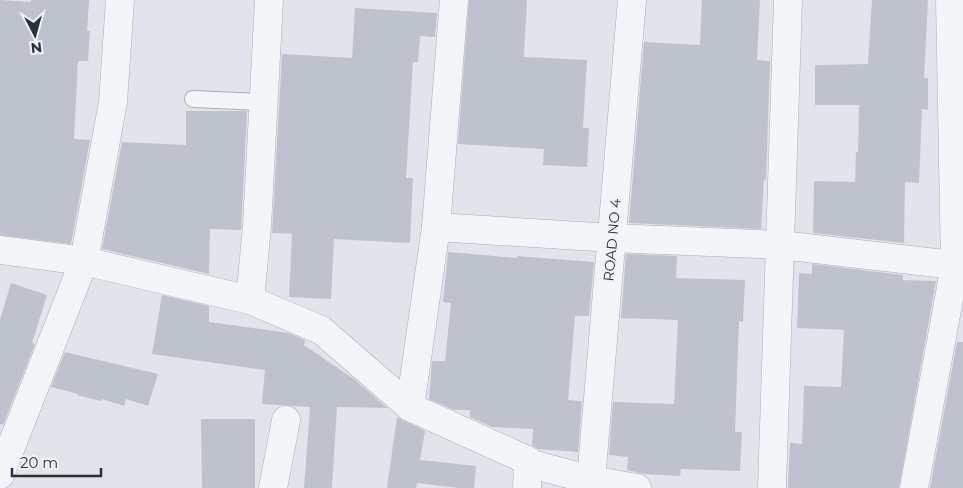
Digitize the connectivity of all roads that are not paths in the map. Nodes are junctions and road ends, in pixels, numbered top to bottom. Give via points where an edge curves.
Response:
1 (120, 0) edge
2 (269, 0) edge
3 (454, 0) edge
4 (632, 0) edge
5 (788, 0) edge
6 (950, 0) edge
7 (193, 100) dead end
8 (264, 102) junction
9 (436, 228) junction
10 (612, 238) junction
11 (781, 245) junction
12 (0, 250) edge
13 (84, 261) junction
14 (959, 266) edge
15 (250, 300) junction
16 (410, 407) junction
17 (286, 420) dead end
18 (0, 475) edge
19 (527, 476) edge
20 (591, 480) junction
21 (273, 488) edge
22 (637, 488) edge
23 (772, 488) edge
24 (914, 488) edge

1 - 13 street via 113,102
2 - 8 street
3 - 9 street
4 - 10 street, ROAD NO 4
5 - 11 street
6 - 14 street
7 - 8 lane
8 - 15 street
9 - 10 street
9 - 16 street
10 - 11 street
10 - 20 street, ROAD NO 4
11 - 14 street
11 - 23 street
12 - 13 street
13 - 15 street
13 - 18 street
14 - 24 street
15 - 16 street via 321,330
16 - 19 street via 529,461
17 - 21 street
19 - 20 street
20 - 22 street

